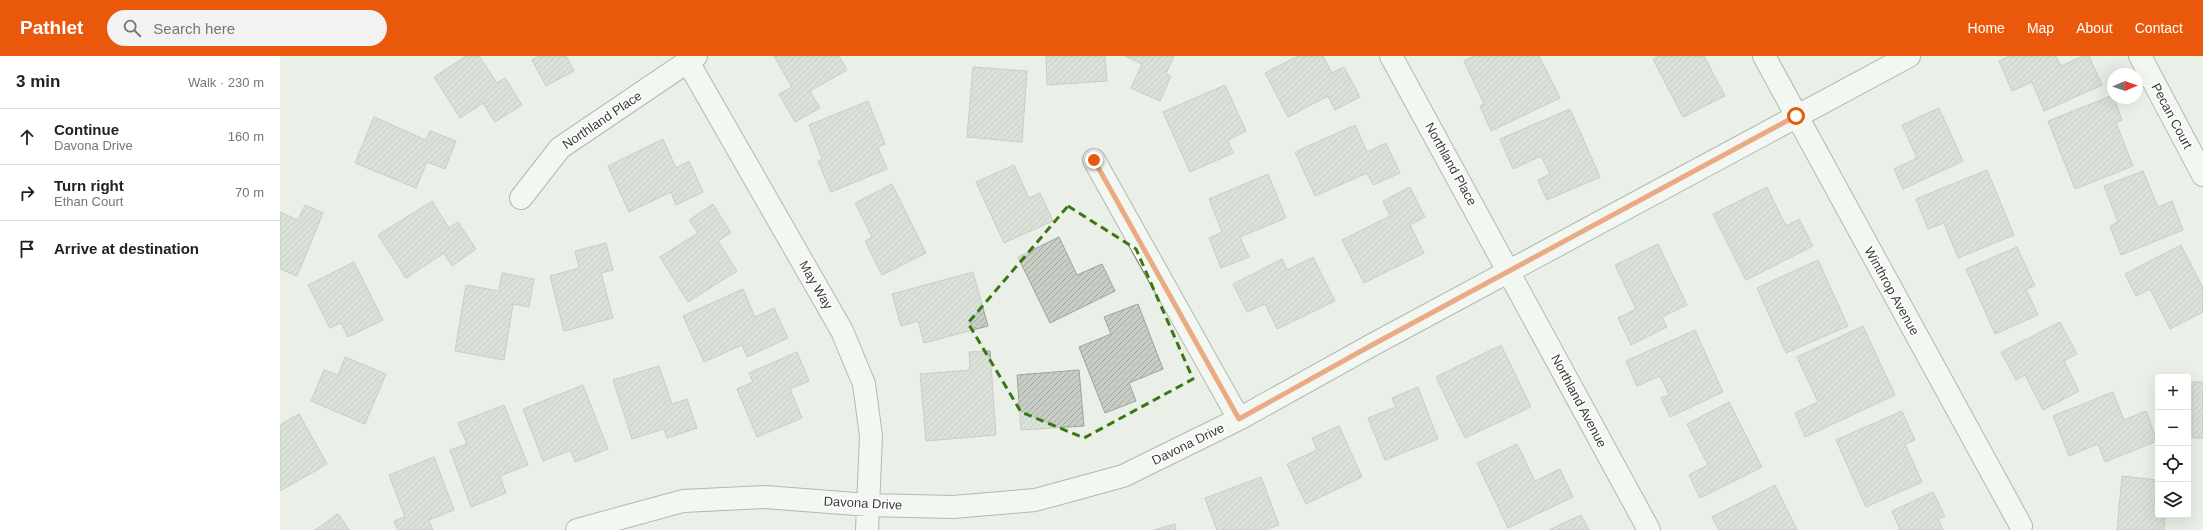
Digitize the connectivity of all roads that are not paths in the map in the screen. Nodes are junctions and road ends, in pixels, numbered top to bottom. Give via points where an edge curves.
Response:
1 (1391, 56) edge
2 (1764, 56) edge
3 (1909, 56) edge
4 (2140, 56) edge
5 (692, 59) edge
6 (1796, 116) junction
7 (1094, 160) dead end
8 (2203, 175) edge
9 (521, 198) dead end
10 (1510, 271) junction
11 (1239, 419) junction
12 (868, 505) junction
13 (2021, 526) dead end
14 (576, 530) edge
15 (867, 530) edge
16 (1649, 530) edge

1 - 10 street, Northland Place
2 - 6 street, Winthrop Avenue
3 - 6 street, Davona Drive
4 - 8 street, Pecan Court
5 - 9 street, Northland Place via 560,148
5 - 12 street, May Way via 842,331 864,384 871,436
6 - 10 street, Davona Drive
6 - 13 street, Winthrop Avenue
7 - 11 street
10 - 11 street, Davona Drive
10 - 16 street, Northland Avenue
11 - 12 street, Davona Drive via 1124,476 1034,500 953,507
12 - 14 street, Davona Drive via 765,497 683,501
12 - 15 street, May Way

